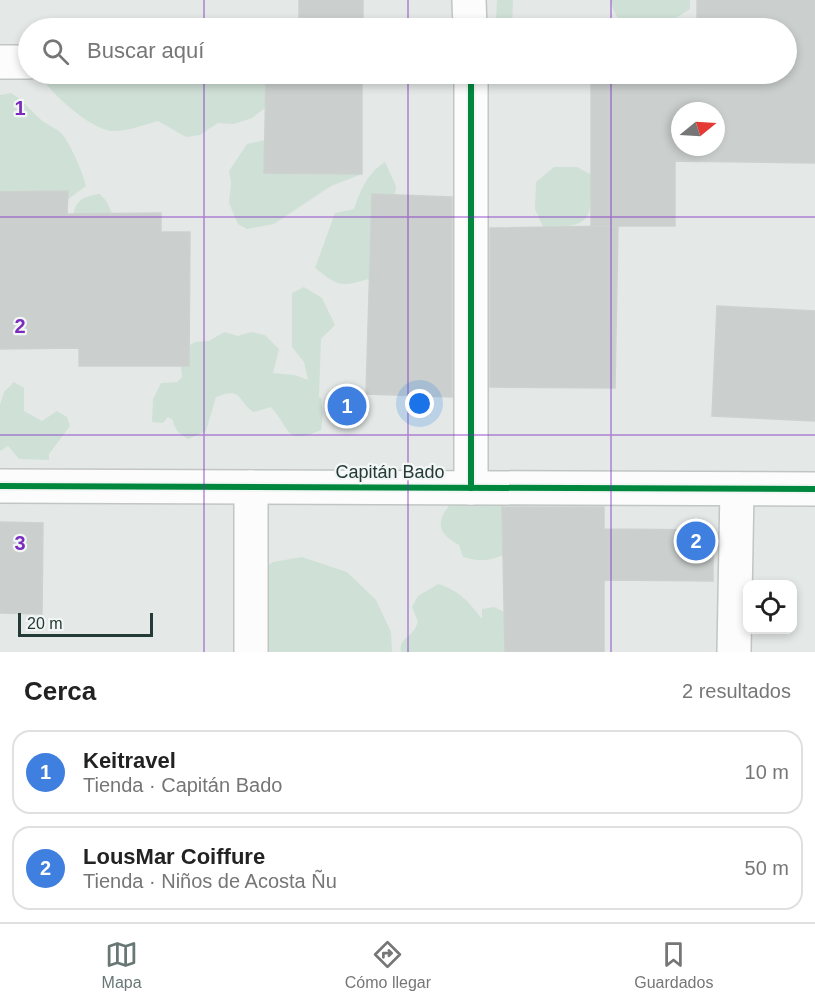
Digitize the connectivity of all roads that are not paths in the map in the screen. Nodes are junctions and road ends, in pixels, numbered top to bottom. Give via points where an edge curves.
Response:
1 (469, 0) edge
2 (470, 18) edge
3 (0, 62) edge
4 (18, 62) edge
5 (471, 84) edge
6 (0, 486) edge
7 (251, 487) junction
8 (471, 488) junction
9 (736, 489) junction
10 (815, 489) edge
11 (251, 652) edge
12 (734, 652) edge

1 - 2 street
3 - 4 street
5 - 8 street
6 - 7 street, Capitán Bado
7 - 8 street, Capitán Bado
7 - 11 street
8 - 9 street, Capitán Bado
9 - 10 street, Capitán Bado
9 - 12 street

